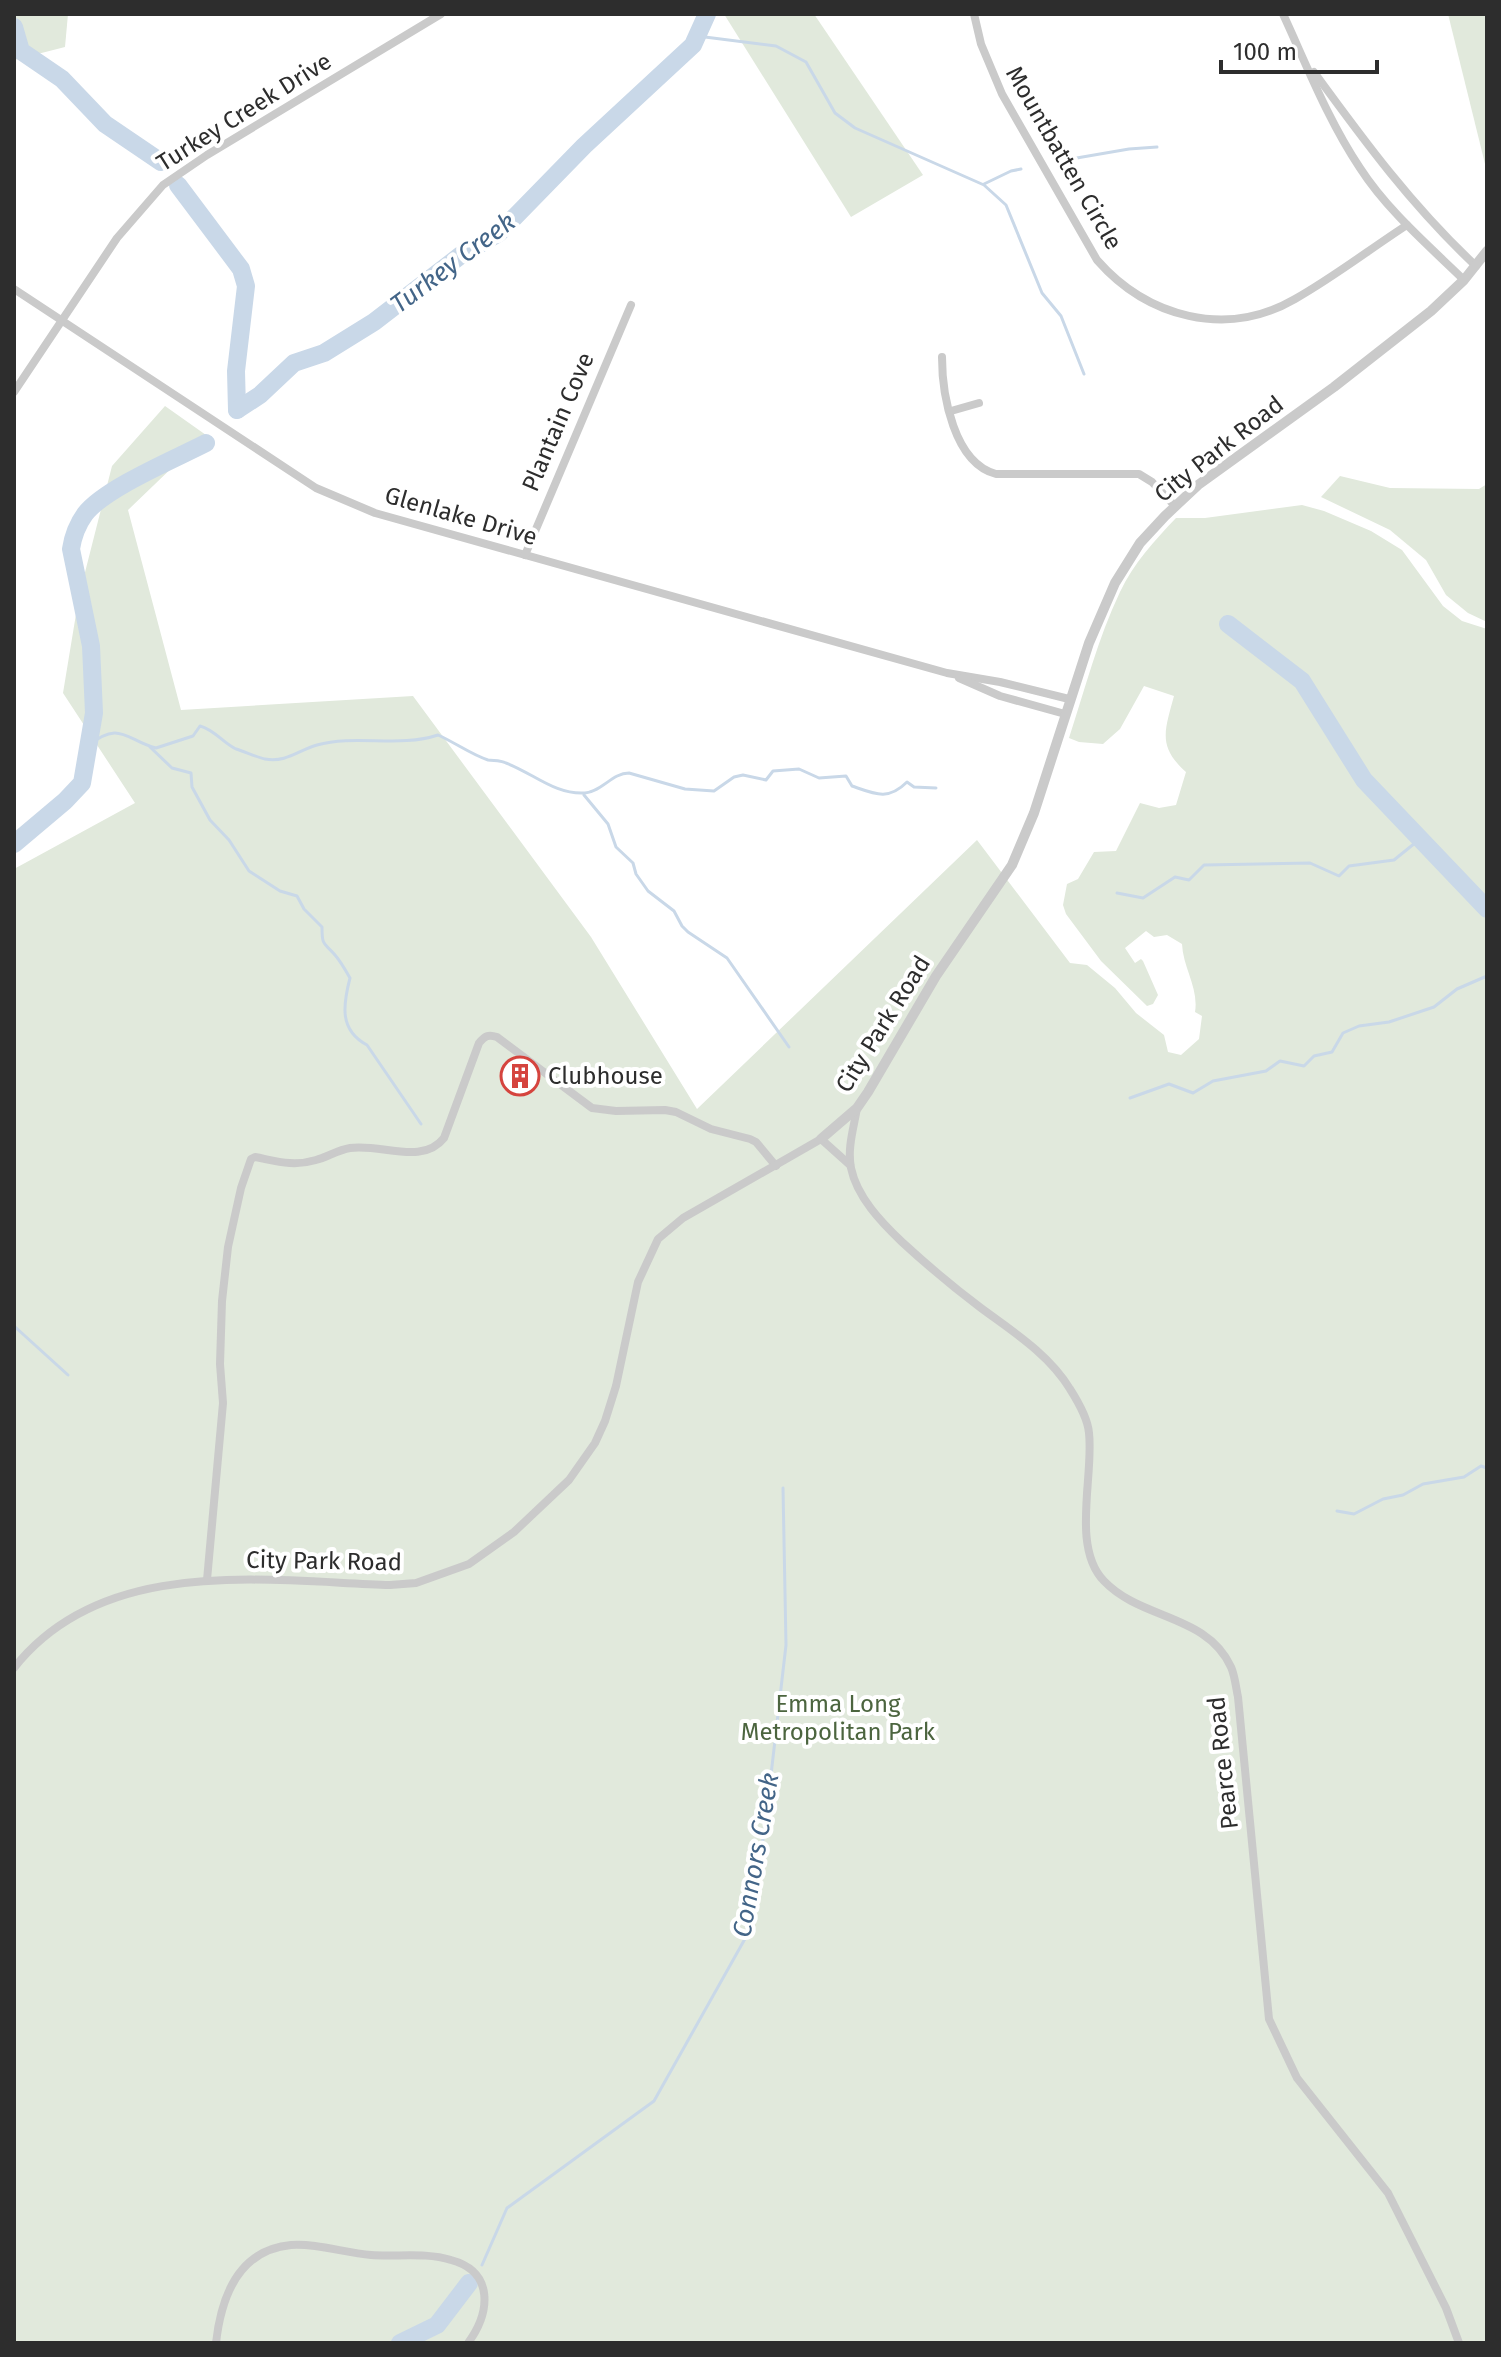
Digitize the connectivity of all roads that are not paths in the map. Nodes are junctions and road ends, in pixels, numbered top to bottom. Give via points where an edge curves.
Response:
1 (441, 14) edge
2 (974, 14) edge
3 (1283, 14) edge
4 (1302, 55) junction
5 (1407, 225) junction
6 (1487, 251) edge
7 (1476, 266) junction
8 (1464, 280) junction
9 (14, 289) edge
10 (631, 305) dead end
11 (63, 321) junction
12 (942, 357) dead end
13 (14, 392) edge
14 (979, 403) dead end
15 (951, 411) junction
16 (1175, 506) junction
17 (525, 555) junction
18 (947, 673) junction
19 (1069, 699) junction
20 (1065, 714) junction
21 (857, 1108) junction
22 (821, 1139) junction
23 (850, 1165) junction
24 (776, 1166) junction
25 (207, 1580) junction
26 (14, 1668) edge
27 (216, 2343) edge
28 (468, 2343) edge
29 (1459, 2343) edge

1 - 11 street, Turkey Creek Drive via 163,185 117,238
2 - 5 street, Mountbatten Circle via 1002,94 1097,260 1151,305 1198,319 1261,313 1293,301
3 - 4 street
4 - 5 street via 1361,170
4 - 7 street via 1410,200
5 - 8 street
6 - 7 street, City Park Road
7 - 8 street, City Park Road
8 - 16 street, City Park Road via 1408,330
9 - 11 street, Glenlake Drive
10 - 17 street, Plantain Cove
11 - 13 street, Turkey Creek Drive
11 - 17 street, Glenlake Drive via 316,488 375,513
12 - 15 street
14 - 15 street
15 - 16 street via 959,444 982,470 1139,474
16 - 19 street, City Park Road via 1140,543 1115,583
17 - 18 street, Glenlake Drive
18 - 19 street, Glenlake Drive
18 - 20 street, Glenlake Drive via 1000,696
19 - 20 street, City Park Road
20 - 21 street, City Park Road via 1012,865 936,976
21 - 22 street, City Park Road
21 - 23 street, Pearce Road
22 - 23 street
22 - 24 street, City Park Road
23 - 29 street, Pearce Road via 883,1224 935,1273 1041,1353 1070,1388 1089,1431 1086,1526 1090,1556 1103,1580 1139,1607 1191,1625 1210,1639 1231,1667 1269,2019 1297,2078 1388,2193
24 - 25 street, City Park Road via 683,1218 658,1239 638,1282 616,1386 595,1443 569,1480 489,1551 416,1583
24 - 25 street via 756,1142 676,1112 592,1108 490,1035 479,1043 444,1138 433,1149 352,1147 286,1164 251,1159 228,1247 222,1301 223,1403
25 - 26 street, City Park Road via 137,1592 92,1607 55,1628
27 - 28 street via 220,2311 245,2265 291,2245 449,2259 464,2265 486,2300 482,2322

